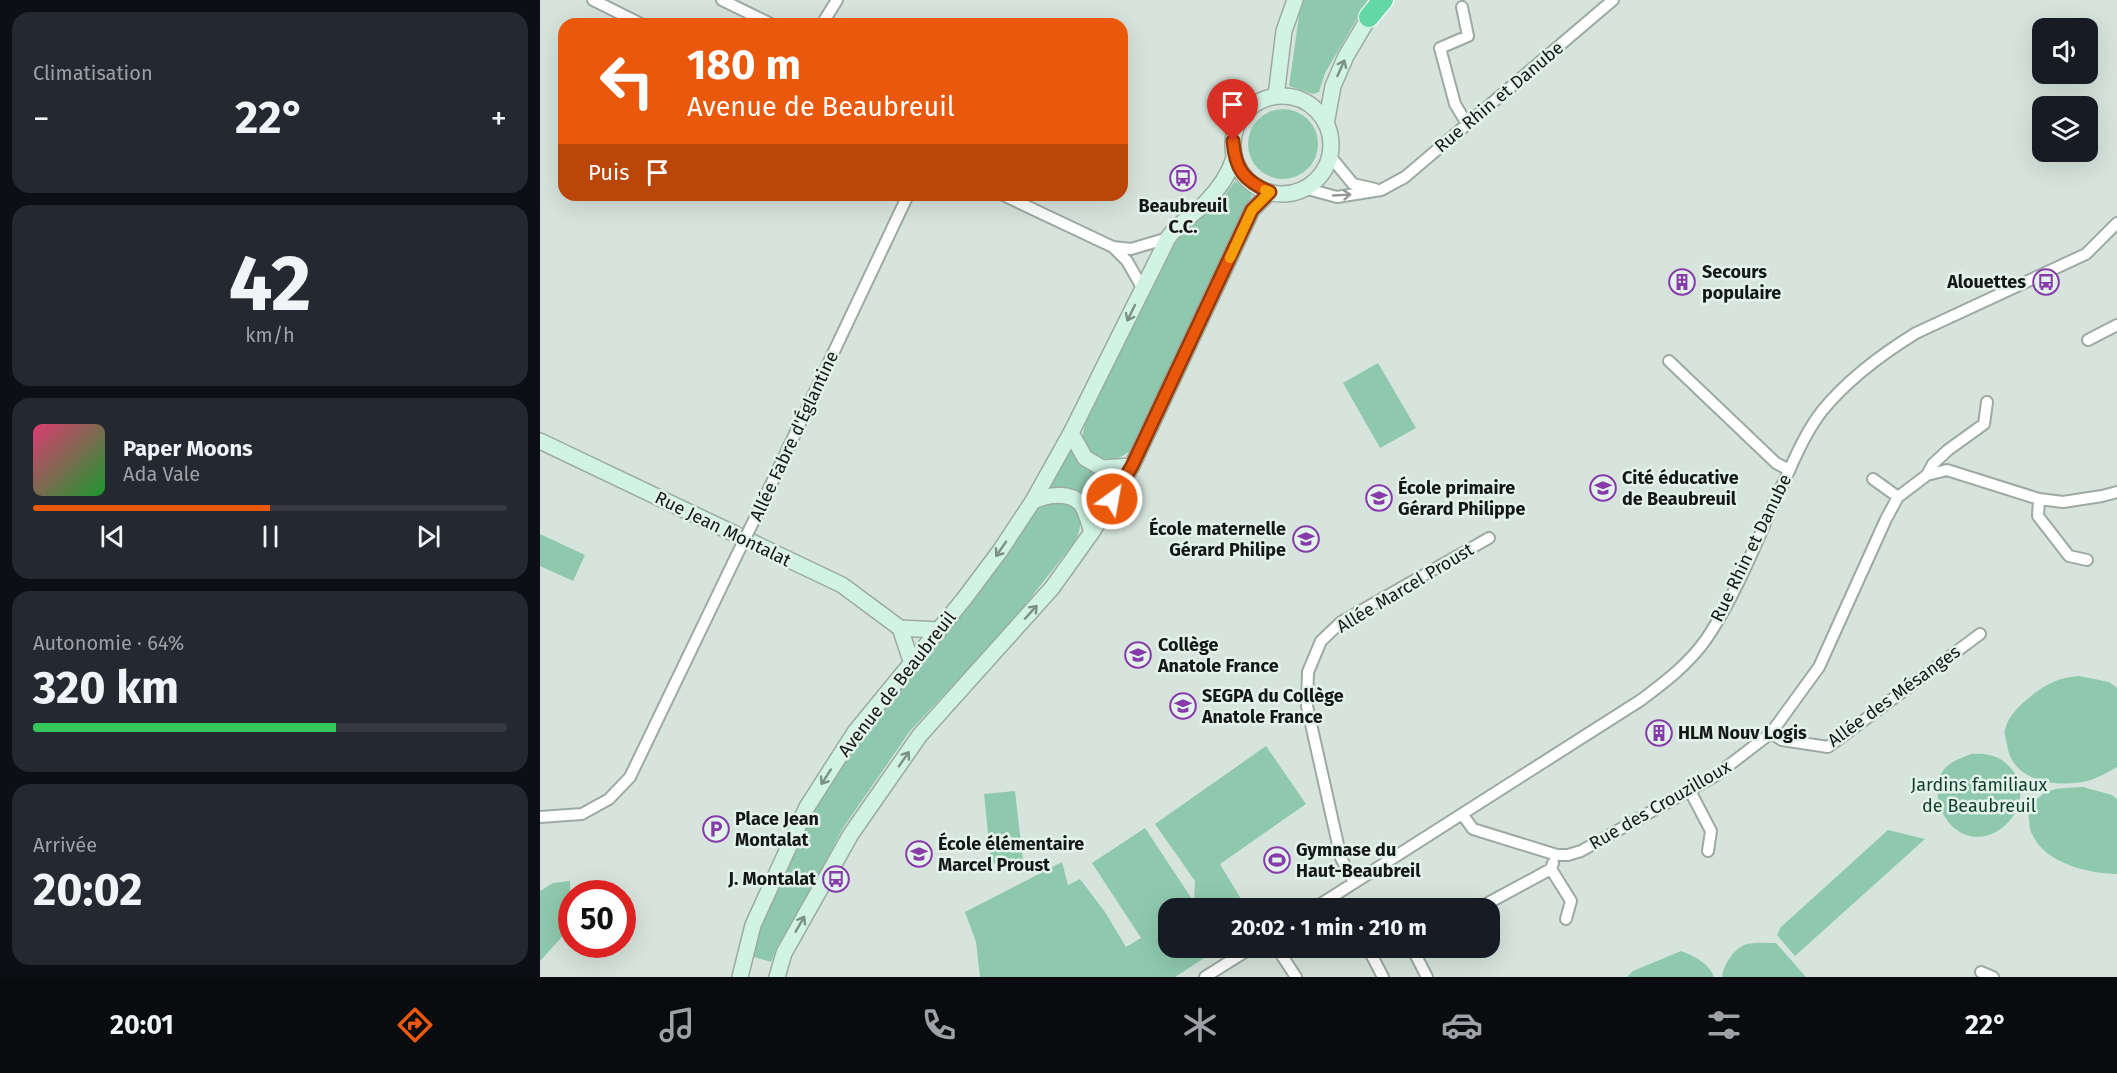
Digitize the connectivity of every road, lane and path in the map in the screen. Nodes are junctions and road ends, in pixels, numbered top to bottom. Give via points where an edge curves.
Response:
1 (592, 0) edge
2 (722, 0) edge
3 (837, 0) edge
4 (1295, 0) edge
5 (1613, 0) edge
6 (1377, 6) edge
7 (1462, 7) dead end
8 (629, 18) edge
9 (759, 18) edge
10 (826, 18) edge
11 (1276, 96) junction
12 (1326, 124) junction
13 (1467, 124) junction
14 (1330, 156) junction
15 (1234, 158) junction
16 (1304, 188) junction
17 (1381, 190) junction
18 (1270, 192) junction
19 (905, 201) edge
20 (1015, 201) edge
21 (2117, 223) edge
22 (1168, 238) junction
23 (1113, 247) junction
24 (1143, 289) junction
25 (2117, 326) edge
26 (2088, 340) dead end
27 (1669, 361) dead end
28 (1987, 402) dead end
29 (1071, 433) junction
30 (540, 441) edge
31 (1132, 466) junction
32 (1789, 470) junction
33 (1927, 475) junction
34 (1873, 479) dead end
35 (2117, 492) edge
36 (1898, 497) junction
37 (2039, 499) junction
38 (1033, 501) junction
39 (1092, 532) junction
40 (1489, 538) dead end
41 (2087, 560) dead end
42 (900, 628) junction
43 (939, 630) junction
44 (1980, 634) dead end
45 (912, 664) junction
46 (1771, 733) junction
47 (1690, 791) junction
48 (1462, 814) junction
49 (540, 817) edge
50 (1708, 851) dead end
51 (1557, 855) junction
52 (1551, 869) junction
53 (1354, 883) junction
54 (1330, 898) edge
55 (1497, 898) edge
56 (1566, 919) dead end
57 (1235, 958) edge
58 (1284, 958) edge
59 (1373, 958) edge
60 (1417, 958) edge
61 (1982, 972) dead end
62 (740, 977) edge
63 (777, 977) edge
64 (1205, 977) edge
65 (1296, 977) edge
66 (1383, 977) edge
67 (1427, 977) edge
68 (1993, 977) edge

1 - 8 street
2 - 9 street
3 - 10 street
4 - 11 main road via 1284,31
5 - 13 street, Rue Rhin et Danube
12 -> 6 main road via 1333,86 1346,56
7 - 13 street via 1468,36 1440,48 1455,104
11 - 12 main road via 1300,99 1311,105
11 - 15 main road, Avenue de Beaubreuil via 1258,102 1244,114 1233,141
12 - 14 main road
13 - 17 street, Rue Rhin et Danube via 1405,177
14 - 16 main road via 1320,175
14 - 17 street via 1353,184
15 - 18 main road via 1249,180
15 - 22 main road, Avenue de Beaubreuil via 1214,193
16 -> 17 street, Rue Rhin et Danube via 1337,197
16 - 18 main road
18 - 31 main road via 1252,210
19 - 49 street, Allée Fabre d'Églantine, bridge via 630,777 609,799 582,814
20 - 23 street
21 - 32 street, Rue Rhin et Danube via 2086,254 1916,333 1892,348 1853,379 1822,411
22 - 23 street via 1131,249
22 - 24 main road, Avenue de Beaubreuil
23 - 24 street via 1133,269
24 -> 29 main road, Avenue de Beaubreuil
25 - 26 street
27 - 32 street via 1776,463
28 - 33 street, Rue des Crouzilloux via 1984,424 1948,450
29 - 31 main road via 1085,458 1102,468
29 - 38 main road, Avenue de Beaubreuil
30 - 42 main road, Rue Jean Montalat via 842,585
31 - 39 main road
32 - 48 street, Rue Rhin et Danube via 1730,600 1706,640 1680,670 1641,700
33 - 36 street, Rue des Crouzilloux
33 - 37 street via 1947,470
34 - 36 street
35 - 37 street via 2063,502
36 - 46 street, Rue des Crouzilloux via 1820,668
37 - 41 street via 2038,516 2069,556
38 - 39 main road via 1066,495 1081,504
38 -> 43 main road, Avenue de Beaubreuil
63 -> 39 main road via 784,952 851,834 920,735 1052,588
40 - 53 street, Allée Marcel Proust via 1341,622 1321,641 1308,672 1307,705 1341,858
42 - 43 main road
42 - 45 main road
43 - 45 main road, Avenue de Beaubreuil
44 - 46 street, Allée des Mésanges via 1828,747 1782,740
45 -> 62 main road, Avenue de Beaubreuil via 855,732 807,807 753,925
46 - 47 street, Rue des Crouzilloux via 1715,777
47 - 50 street via 1711,831
47 - 51 street, Rue des Crouzilloux via 1581,851
48 - 51 street via 1473,829
48 - 53 street, Rue Rhin et Danube
51 - 52 street
52 - 55 street
52 - 56 street via 1571,901
53 - 54 street, Rue Rhin et Danube
57 - 64 street
58 - 65 street
59 - 66 street
60 - 67 street
61 - 68 street

